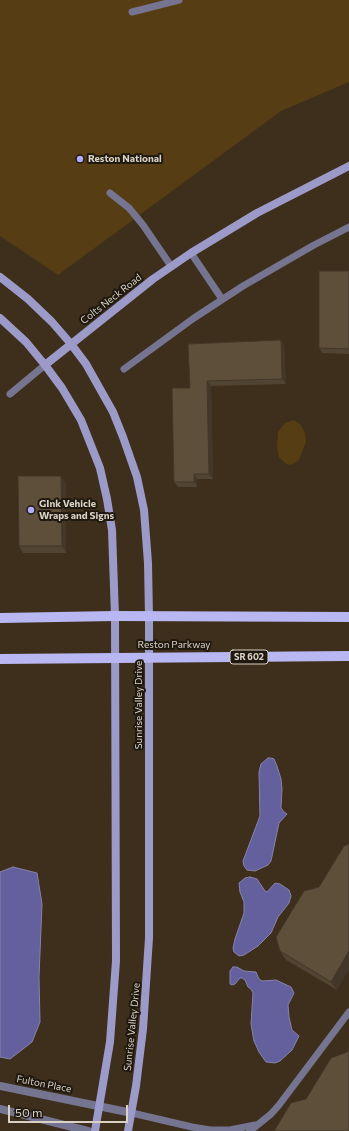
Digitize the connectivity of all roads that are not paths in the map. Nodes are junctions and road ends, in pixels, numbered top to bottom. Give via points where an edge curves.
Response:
1 (179, 0) edge
2 (132, 12) dead end
3 (349, 166) edge
4 (110, 193) dead end
5 (349, 227) edge
6 (191, 252) junction
7 (171, 266) junction
8 (0, 277) edge
9 (222, 299) junction
10 (0, 318) edge
11 (71, 344) junction
12 (45, 364) junction
13 (124, 369) dead end
14 (10, 394) dead end
15 (116, 616) junction
16 (149, 617) junction
17 (349, 617) edge
18 (0, 618) edge
19 (349, 656) edge
20 (148, 657) junction
21 (115, 658) junction
22 (0, 659) edge
23 (349, 1012) edge
24 (0, 1086) edge
25 (100, 1106) junction
26 (0, 1109) edge
27 (132, 1113) junction
28 (257, 1125) junction
29 (88, 1131) edge
30 (95, 1131) edge
31 (128, 1131) edge
32 (250, 1131) edge

1 - 2 lane
3 - 6 main road, Colts Neck Road via 257,213
4 - 7 lane via 129,208
5 - 9 lane via 274,267
6 - 7 main road, Colts Neck Road
6 - 9 lane
7 - 11 main road, Colts Neck Road
8 - 11 main road, Sunrise Valley Drive via 40,310
9 - 13 lane
10 - 12 main road, Sunrise Valley Drive
11 - 12 main road, Colts Neck Road
11 - 16 main road, Sunrise Valley Drive via 86,364 113,412 137,477 145,521
12 - 14 lane
12 - 15 main road, Sunrise Valley Drive via 80,420 100,468 112,530
15 - 16 main road
15 - 18 main road
15 - 21 main road, Sunrise Valley Drive
16 - 17 main road
16 - 20 main road, Sunrise Valley Drive
19 - 20 main road, Reston Parkway / SR 602
20 - 21 main road, Reston Parkway / SR 602
20 - 27 main road, Sunrise Valley Drive via 149,938 143,1029
21 - 22 main road, Reston Parkway / SR 602
21 - 25 main road, Sunrise Valley Drive via 116,961 110,1042
23 - 28 lane via 282,1101
24 - 25 street, Fulton Place
25 - 27 street, Fulton Place
25 - 30 main road, Sunrise Valley Drive
26 - 29 street
27 - 28 lane via 210,1130 230,1130
27 - 31 main road, Sunrise Valley Drive
28 - 32 lane

